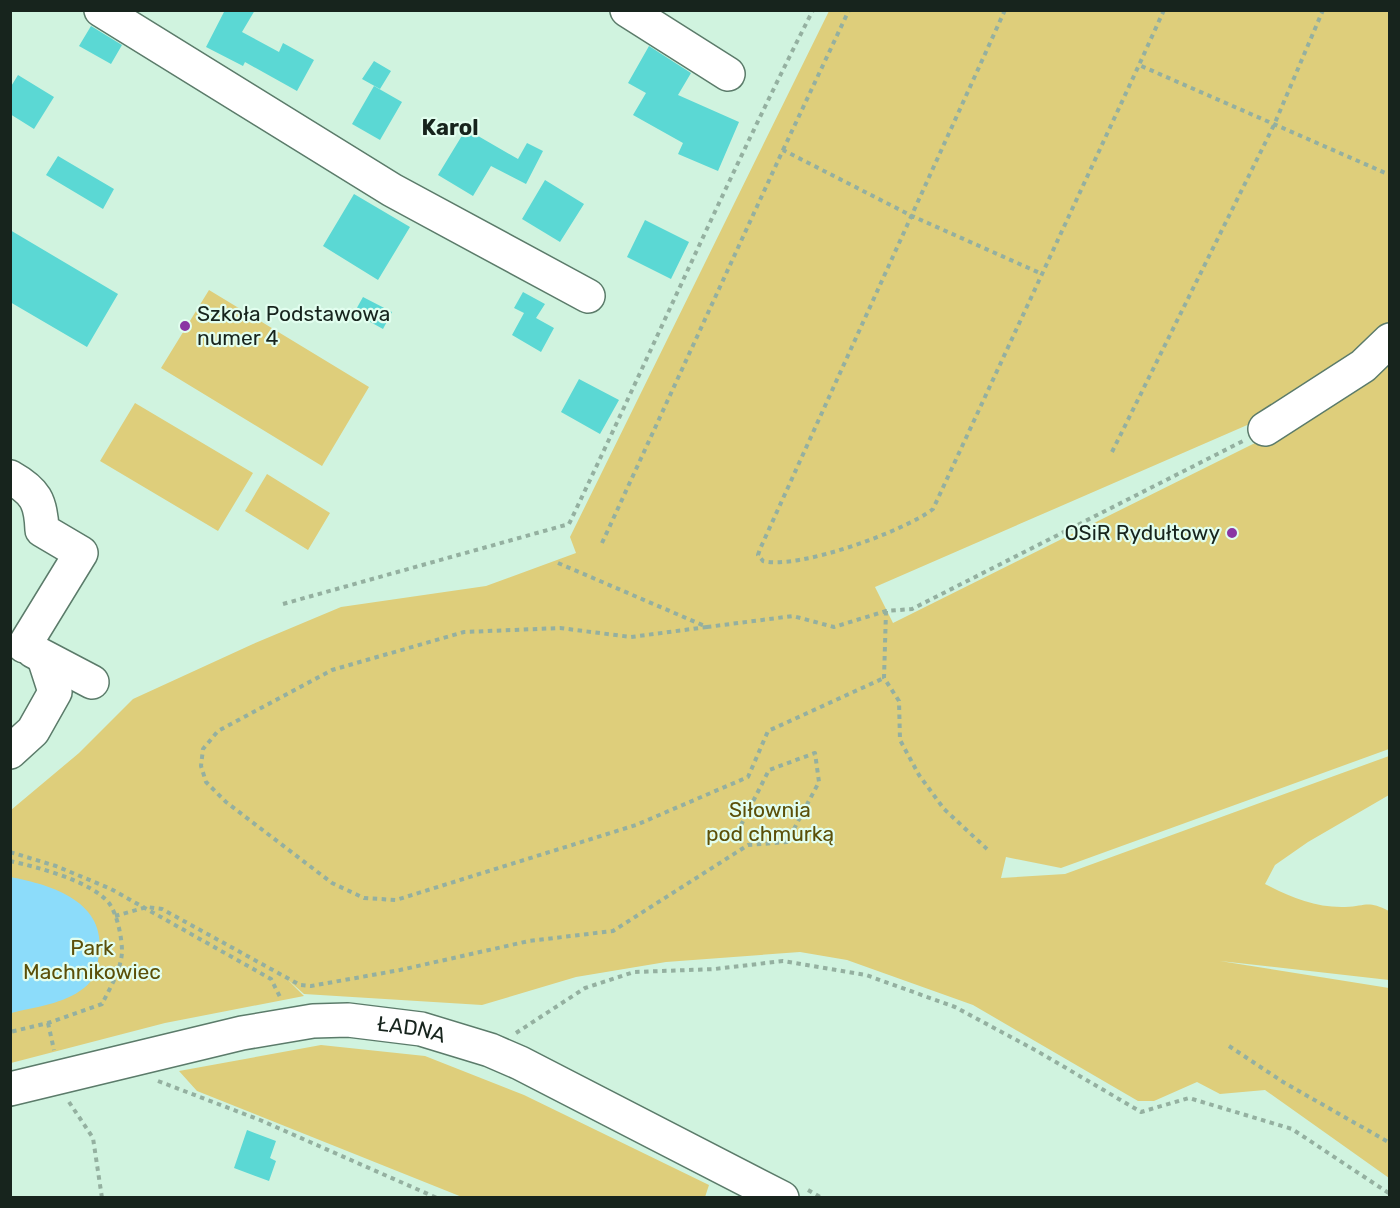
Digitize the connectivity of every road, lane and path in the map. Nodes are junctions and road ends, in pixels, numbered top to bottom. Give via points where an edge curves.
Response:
1 (101, 10) edge
2 (627, 10) edge
3 (813, 10) edge
4 (849, 10) edge
5 (1005, 10) edge
6 (1164, 10) edge
7 (1323, 10) edge
8 (1139, 65) junction
9 (728, 74) dead end
10 (1274, 125) junction
11 (783, 150) junction
12 (1389, 176) edge
13 (912, 216) junction
14 (1042, 274) junction
15 (588, 296) dead end
16 (1389, 340) edge
17 (1265, 429) joint
18 (1112, 452) dead end
19 (10, 477) edge
20 (602, 543) dead end
21 (558, 563) dead end
22 (282, 604) dead end
23 (886, 611) junction
24 (707, 627) junction
25 (26, 647) edge
26 (884, 678) junction
27 (92, 682) dead end
28 (10, 752) edge
29 (740, 827) dead end
30 (987, 849) dead end
31 (10, 852) edge
32 (10, 861) edge
33 (108, 888) junction
34 (103, 898) junction
35 (142, 908) junction
36 (115, 916) junction
37 (283, 1006) dead end
38 (10, 1032) edge
39 (507, 1039) dead end
40 (1229, 1046) dead end
41 (143, 1056) junction
42 (62, 1077) junction
43 (10, 1089) edge
44 (1389, 1143) edge
45 (1389, 1194) edge
46 (102, 1197) edge
47 (436, 1197) edge
48 (782, 1197) edge

1 - 15 street via 392,190
2 - 9 street
3 - 22 path via 752,131 569,524
4 - 11 path
5 - 13 path
6 - 8 path
7 - 10 path
8 - 10 path
8 - 14 path
10 - 12 path
10 - 18 path
11 - 13 path
11 - 20 path
13 - 14 path
13 - 14 path via 760,549 758,555 764,561 782,564 844,549 913,522 933,509
16 - 17 street via 1363,366
17 - 23 path via 912,609
19 - 25 street via 36,496 42,530 81,553
21 - 24 path
23 - 24 path via 834,627 793,616
23 - 26 path
24 - 26 path via 631,637 560,628 464,632 332,669 218,731 203,749 201,766 206,782 226,802 332,883 364,898 396,900 636,825 748,777 768,731
25 - 27 street
25 - 28 street via 55,692 33,731
26 - 30 path via 899,701 900,740 919,775 945,809
29 - 35 path via 769,770 815,753 819,782 787,842 748,845 613,931 529,941 311,986 300,985 162,909
31 - 33 path
32 - 34 path via 55,874
33 - 34 path
33 - 35 path
34 - 36 path
35 - 36 path
35 - 37 path via 271,979
36 - 38 path via 122,953 102,1004 67,1018
39 - 45 path via 585,988 634,972 783,961 866,975 955,1007 1141,1112 1190,1098 1292,1129
40 - 44 path
41 - 42 street, ŁADNA
41 - 47 path via 145,1068 158,1082 260,1120
41 - 48 street, ŁADNA via 313,1021 348,1020 421,1029 519,1063
42 - 43 street, ŁADNA
42 - 46 path via 61,1090 93,1138

